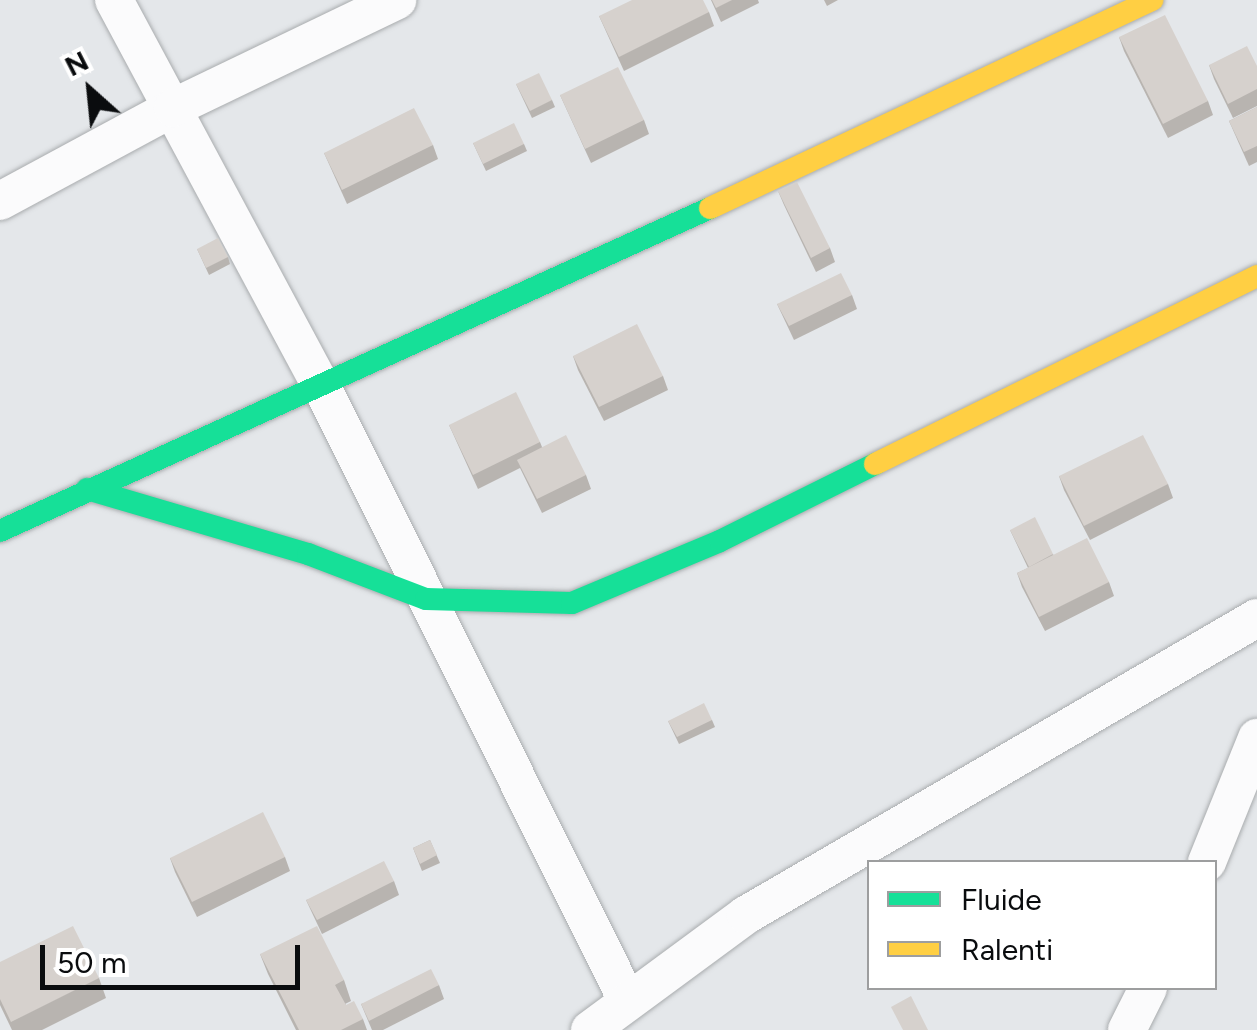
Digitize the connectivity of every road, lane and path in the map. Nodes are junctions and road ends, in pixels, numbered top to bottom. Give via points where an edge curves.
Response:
1 (114, 0) edge
2 (397, 0) edge
3 (1153, 0) edge
4 (173, 108) junction
5 (0, 201) edge
6 (1257, 276) edge
7 (323, 389) junction
8 (88, 490) junction
9 (0, 531) edge
10 (426, 599) junction
11 (1257, 618) edge
12 (1257, 738) edge
13 (1208, 860) edge
14 (1147, 990) edge
15 (627, 1000) junction
16 (590, 1030) edge
17 (1128, 1030) edge

1 - 4 street
2 - 4 street
3 - 7 street
4 - 5 street
4 - 7 street
6 - 10 street via 720,541 572,603
7 - 8 street
7 - 10 street
8 - 9 street
8 - 10 street via 308,554
10 - 15 street
11 - 15 street via 746,916
12 - 13 street
14 - 17 street
15 - 16 street

